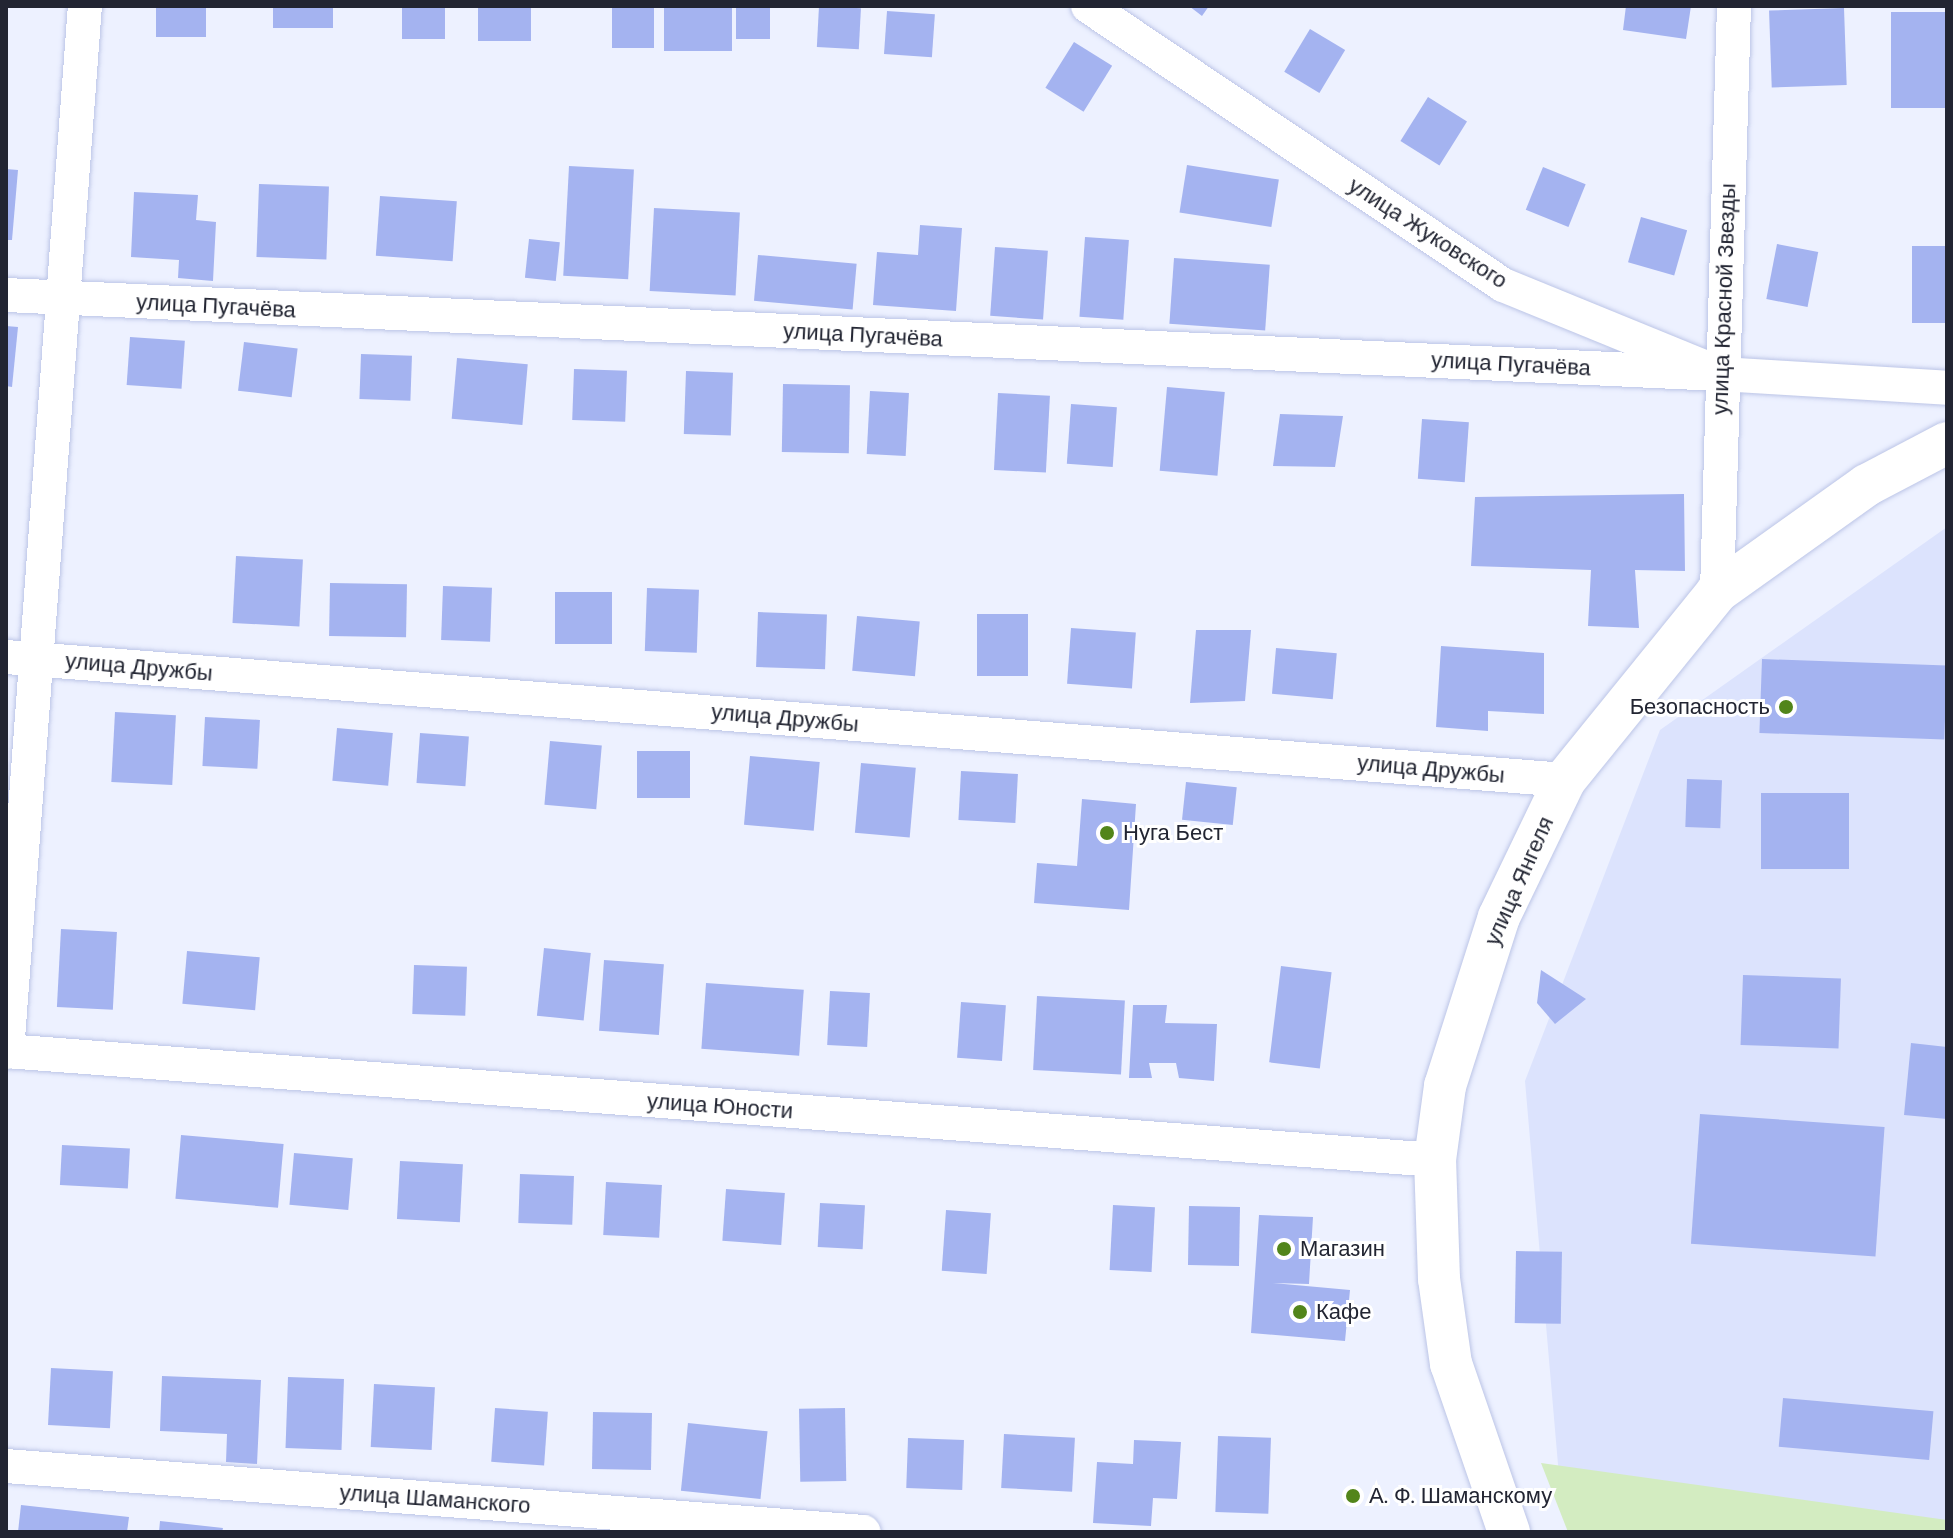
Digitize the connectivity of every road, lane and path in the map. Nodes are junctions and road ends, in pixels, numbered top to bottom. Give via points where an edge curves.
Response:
1 (85, 6) edge
2 (1088, 6) edge
3 (1734, 6) edge
4 (6, 295) edge
5 (64, 299) junction
6 (1721, 374) junction
7 (1947, 388) edge
8 (1947, 443) edge
9 (1717, 592) junction
10 (20, 658) edge
11 (1565, 780) junction
12 (6, 1052) edge
13 (1435, 1160) junction
14 (6, 1466) edge
15 (863, 1532) edge
16 (1509, 1532) edge

1 - 5 street
2 - 6 street, улица Жуковского via 1503,285
3 - 6 street, улица Красной Звезды
4 - 5 street, улица Пугачёва
5 - 6 street, улица Пугачёва
5 - 10 street
6 - 7 street, улица Жуковского
6 - 9 street, улица Красной Звезды
8 - 9 street, улица Янгеля via 1867,485
9 - 11 street, улица Янгеля
10 - 11 street, улица Дружбы
10 - 12 street
11 - 13 street, улица Янгеля via 1499,917 1445,1086
12 - 13 street, улица Юности
13 - 16 street, улица Янгеля via 1439,1279 1451,1364
14 - 15 street, улица Шаманского

